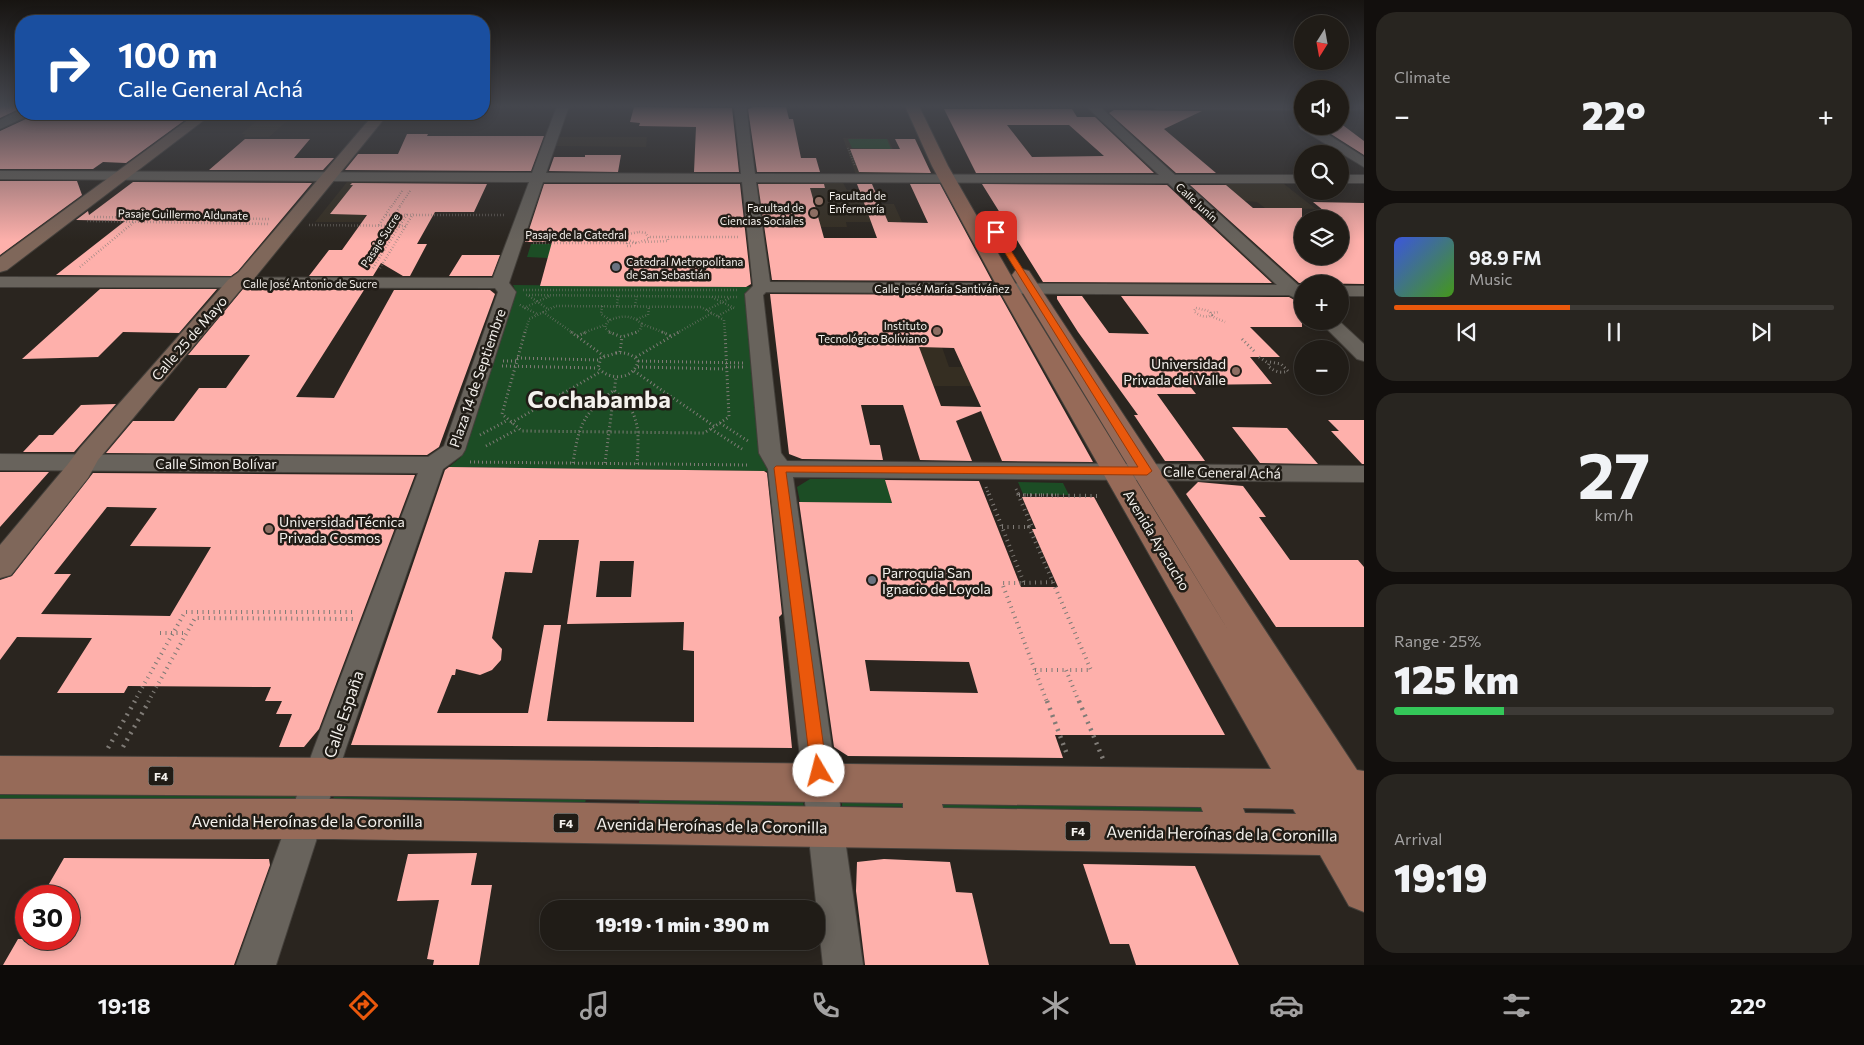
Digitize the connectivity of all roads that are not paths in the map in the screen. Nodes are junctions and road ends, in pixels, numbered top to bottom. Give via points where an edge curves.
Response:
1 (155, 151) edge
2 (350, 151) edge
3 (548, 151) edge
4 (746, 151) edge
5 (939, 151) edge
6 (944, 151) edge
7 (1141, 151) edge
8 (1345, 151) edge
9 (1364, 163) edge
10 (0, 175) edge
11 (122, 175) junction
12 (539, 177) junction
13 (749, 177) junction
14 (328, 178) junction
15 (955, 178) junction
16 (1172, 179) junction
17 (1294, 179) edge
18 (1349, 179) edge
19 (1364, 179) edge
20 (0, 266) edge
21 (0, 282) edge
22 (500, 283) junction
23 (235, 284) junction
24 (762, 287) junction
25 (1019, 288) junction
26 (1294, 288) edge
27 (1349, 291) edge
28 (1364, 291) edge
29 (1294, 293) edge
30 (1338, 330) edge
31 (1364, 355) edge
32 (0, 462) edge
33 (84, 463) junction
34 (433, 465) junction
35 (780, 468) junction
36 (1364, 474) edge
37 (1120, 480) junction
38 (0, 566) edge
39 (0, 775) edge
40 (321, 777) junction
41 (618, 780) junction
42 (821, 783) junction
43 (919, 784) junction
44 (1212, 788) junction
45 (1304, 789) junction
46 (1354, 813) edge
47 (0, 819) edge
48 (307, 819) junction
49 (616, 824) junction
50 (826, 828) junction
51 (928, 828) junction
52 (1234, 833) junction
53 (1364, 891) edge
54 (256, 965) edge
55 (844, 965) edge

1 - 11 main road
2 - 14 main road, Calle 25 de Mayo
3 - 12 street
4 - 13 street
5 - 15 main road, Avenida Ayacucho
6 - 15 main road, Avenida Ayacucho
7 - 16 street, Calle Junín
8 - 9 street
10 - 11 street
11 - 14 street
11 - 20 main road via 72,219
12 - 13 street
12 - 14 street
12 - 22 street
13 - 15 street
13 - 24 street
14 - 23 main road, Calle 25 de Mayo via 297,223
15 - 16 street
15 - 25 main road, Avenida Ayacucho
15 - 25 main road, Avenida Ayacucho via 1008,253
16 - 17 street
16 - 26 street, Calle Junín
18 - 19 street
21 - 23 street, Calle José Antonio de Sucre
22 - 23 street, Calle José Antonio de Sucre
22 - 34 street, Plaza 14 de Septiembre via 507,292 454,450
23 - 33 main road, Calle 25 de Mayo
24 - 25 street, Calle José María Santiváñez
24 - 35 street via 754,294 770,454
25 - 29 street, Calle José María Santiváñez
25 - 37 main road, Avenida Ayacucho
27 - 28 street
30 - 31 street
32 - 33 street, Calle Simon Bolívar
33 - 34 street, Calle Simon Bolívar
33 - 38 main road, Calle 25 de Mayo
34 - 40 street, Calle España
35 - 37 street, Calle General Achá
35 - 42 street
36 - 37 street, Calle General Achá
37 - 45 main road, Avenida Ayacucho
37 - 46 main road, Avenida Ayacucho
39 - 40 main road, F4
40 - 41 main road, F4
40 - 48 street, Calle España
41 - 42 main road, F4
41 - 49 main road
42 - 43 main road, F4
42 - 50 street
43 - 44 main road, F4
43 - 51 main road
44 - 45 main road, F4
44 - 52 main road
45 - 46 main road, Avenida Ayacucho
46 - 52 main road, Avenida Heroínas de la Coronilla / F4
46 - 53 main road, Avenida Ayacucho
47 - 48 main road, Avenida Heroínas de la Coronilla / F4
48 - 49 main road, Avenida Heroínas de la Coronilla / F4
48 - 54 street, Calle España
49 - 50 main road, Avenida Heroínas de la Coronilla / F4
50 - 51 main road, Avenida Heroínas de la Coronilla / F4
50 - 55 street
51 - 52 main road, Avenida Heroínas de la Coronilla / F4

